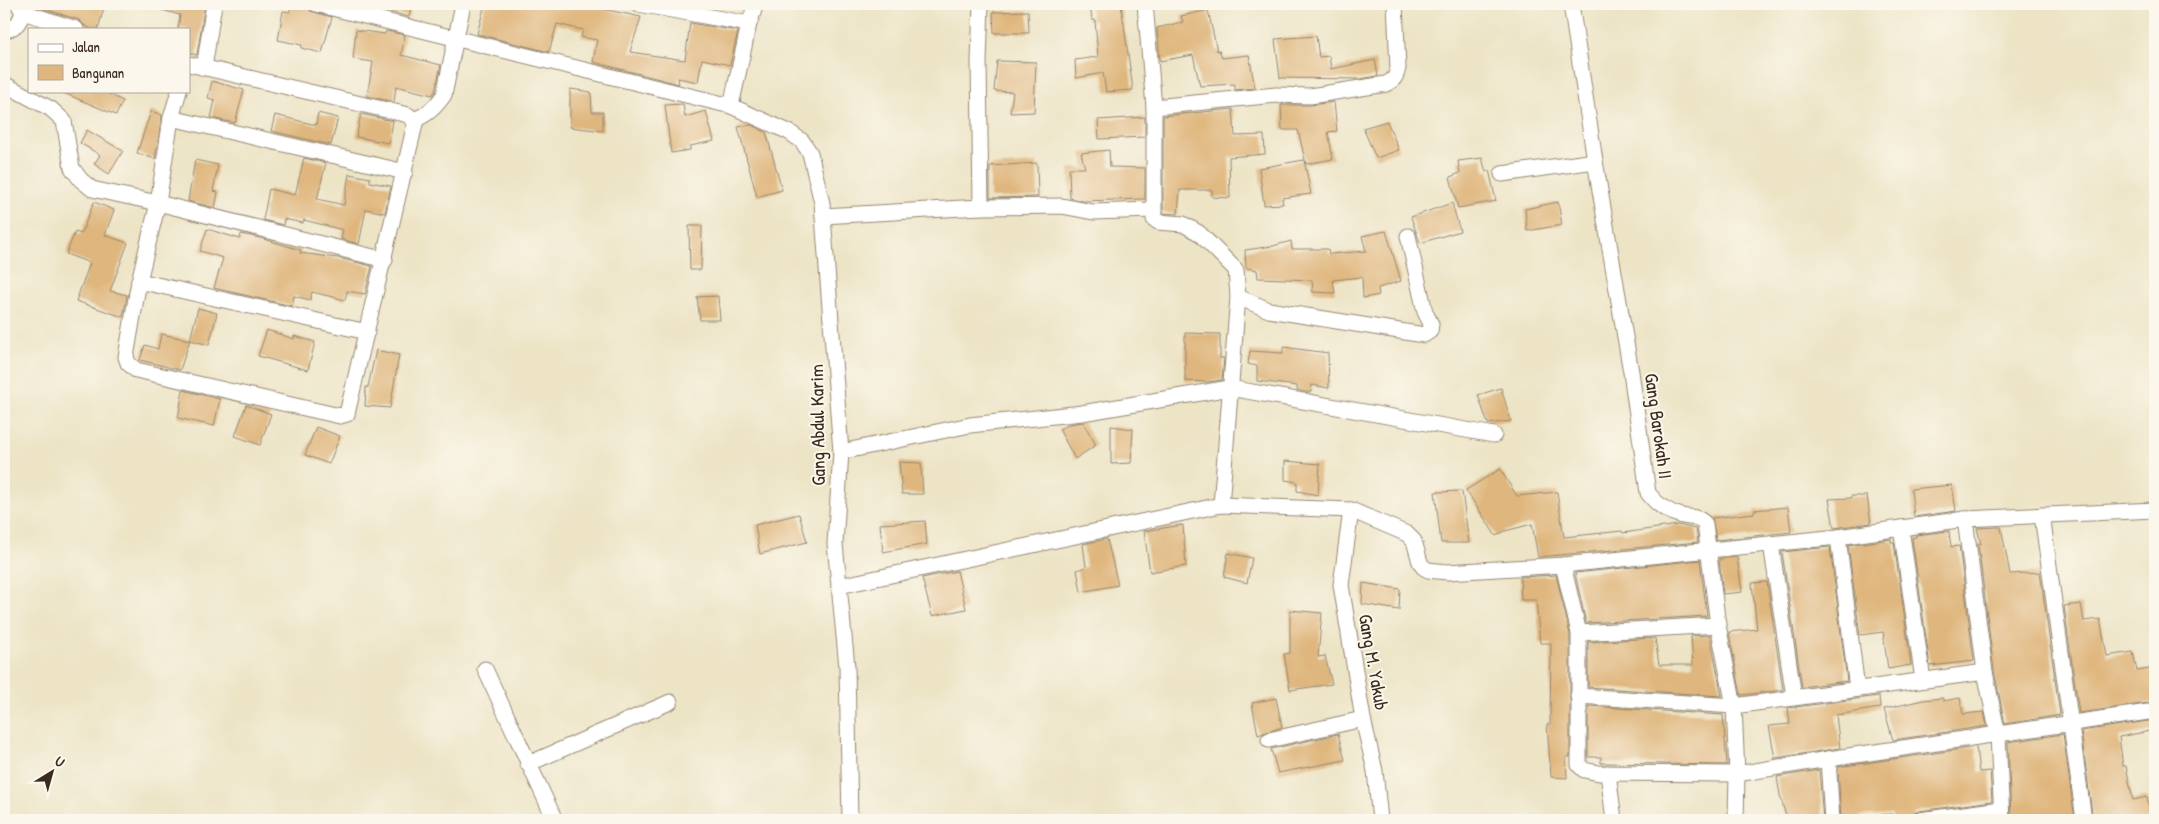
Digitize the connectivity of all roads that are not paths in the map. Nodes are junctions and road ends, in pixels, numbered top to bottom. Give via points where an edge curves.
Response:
1 (214, 4) edge
2 (316, 4) edge
3 (463, 4) edge
4 (638, 4) edge
5 (756, 4) edge
6 (981, 4) edge
7 (1145, 4) edge
8 (1395, 4) edge
9 (1571, 4) edge
10 (21, 8) edge
11 (749, 24) junction
12 (73, 28) edge
13 (4, 32) edge
14 (455, 38) junction
15 (190, 64) edge
16 (204, 68) junction
17 (4, 84) edge
18 (179, 92) edge
19 (731, 106) junction
20 (1154, 107) junction
21 (171, 118) junction
22 (414, 120) junction
23 (1595, 161) junction
24 (405, 172) junction
25 (1502, 174) dead end
26 (158, 203) junction
27 (981, 207) junction
28 (1153, 210) junction
29 (823, 216) junction
30 (1408, 236) dead end
31 (385, 260) junction
32 (139, 281) junction
33 (1238, 297) junction
34 (367, 332) junction
35 (1230, 388) junction
36 (1494, 435) dead end
37 (842, 452) junction
38 (1221, 505) junction
39 (1351, 510) junction
40 (2155, 510) edge
41 (2042, 516) junction
42 (1965, 519) junction
43 (1902, 528) junction
44 (1838, 537) junction
45 (1772, 544) junction
46 (1709, 549) junction
47 (1563, 565) junction
48 (839, 586) junction
49 (1718, 625) junction
50 (1579, 633) junction
51 (485, 669) dead end
52 (1985, 672) junction
53 (1923, 680) junction
54 (1857, 689) junction
55 (1578, 696) junction
56 (1794, 697) junction
57 (670, 702) dead end
58 (1734, 706) junction
59 (2155, 711) edge
60 (1363, 719) junction
61 (2071, 722) junction
62 (1998, 735) junction
63 (1268, 740) dead end
64 (1828, 759) junction
65 (528, 764) junction
66 (1608, 773) junction
67 (1737, 774) junction
68 (2001, 815) edge
69 (555, 820) edge
70 (850, 820) edge
71 (1380, 820) edge
72 (1614, 820) edge
73 (1736, 820) edge
74 (1832, 820) edge
75 (1920, 820) edge
76 (2084, 820) edge

1 - 16 street
2 - 14 street, Gang Abdul Karim
3 - 14 street
4 - 11 street
5 - 11 street
6 - 27 street
7 - 20 street
8 - 20 street via 1398,68 1397,75 1386,84 1310,96 1276,95
9 - 23 street, Gang Barokah II
10 - 12 street
10 - 13 street via 19,23
11 - 19 street
14 - 19 street, Gang Abdul Karim
14 - 22 street via 444,95 436,106
15 - 16 street
16 - 22 street via 408,114
17 - 26 street via 51,109 64,121 72,168 92,189
18 - 21 street
19 - 29 street, Gang Abdul Karim via 802,141 810,153
20 - 28 street
21 - 24 street
21 - 26 street
22 - 24 street
23 - 25 street
23 - 46 street, Gang Barokah II via 1648,493 1667,510 1701,520 1705,524
24 - 31 street
26 - 31 street
26 - 32 street
27 - 28 street via 1062,206 1093,212
27 - 29 street
28 - 33 street via 1154,219 1158,222 1183,224 1199,234 1236,270
29 - 37 street, Gang Abdul Karim
30 - 33 street via 1425,312 1431,324 1430,331 1424,335 1269,310
31 - 34 street
32 - 34 street
32 - 34 street via 126,357 128,363 136,370 175,379 344,416 349,411
33 - 35 street
35 - 36 street
35 - 37 street via 1082,413 970,425
35 - 38 street
37 - 48 street, Gang Abdul Karim via 835,544
38 - 39 street
38 - 48 street
39 - 47 street via 1407,534 1414,541 1420,562 1428,570 1447,572
39 - 60 street, Gang M. Yakub via 1341,585
40 - 41 street
41 - 42 street
41 - 61 street
42 - 43 street
42 - 52 street
43 - 44 street
43 - 53 street
44 - 45 street
44 - 54 street
45 - 46 street
45 - 56 street
46 - 47 street
46 - 49 street, Gang Barokah II
47 - 50 street
48 - 70 street, Gang Abdul Karim via 847,667
49 - 50 street
49 - 58 street, Gang Barokah II
50 - 55 street
51 - 65 street
52 - 53 street
52 - 62 street
53 - 54 street
54 - 56 street
55 - 58 street
55 - 66 street via 1579,765 1584,770
56 - 58 street
57 - 65 street
58 - 67 street, Gang Barokah II
59 - 61 street
60 - 63 street
60 - 71 street, Gang M. Yakub via 1375,771
61 - 62 street
61 - 76 street
62 - 64 street
62 - 68 street
64 - 67 street
64 - 74 street
65 - 69 street
66 - 67 street
66 - 72 street
67 - 73 street, Gang Barokah II
68 - 75 street

